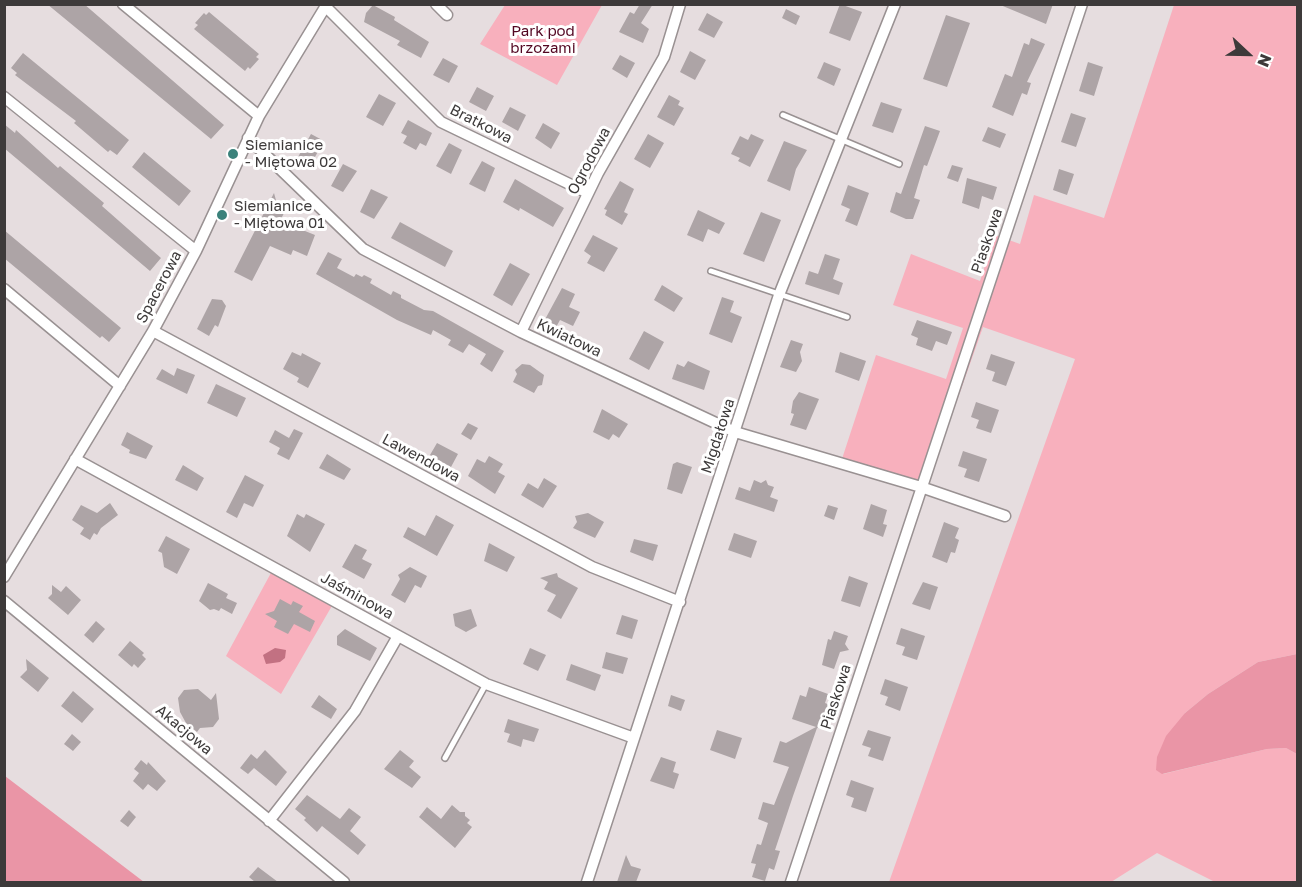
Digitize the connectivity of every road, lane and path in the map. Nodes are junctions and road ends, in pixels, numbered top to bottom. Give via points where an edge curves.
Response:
1 (123, 4) edge
2 (436, 4) edge
3 (680, 4) edge
4 (895, 4) edge
5 (1082, 4) edge
6 (327, 6) edge
7 (447, 15) dead end
8 (4, 97) edge
9 (783, 115) dead end
10 (259, 116) junction
11 (248, 138) junction
12 (840, 139) junction
13 (899, 164) dead end
14 (588, 193) junction
15 (196, 251) junction
16 (711, 271) dead end
17 (4, 289) edge
18 (780, 294) junction
19 (847, 317) dead end
20 (153, 331) junction
21 (521, 332) junction
22 (120, 386) junction
23 (735, 432) junction
24 (75, 459) junction
25 (921, 487) junction
26 (1005, 516) dead end
27 (4, 577) edge
28 (4, 601) edge
29 (680, 602) junction
30 (398, 636) junction
31 (486, 684) junction
32 (634, 738) junction
33 (445, 758) dead end
34 (269, 821) junction
35 (344, 882) edge
36 (587, 882) edge
37 (791, 882) edge

1 - 10 street
2 - 7 street
3 - 14 street, Ogrodowa via 664,57
4 - 12 street, Migdałowa
5 - 25 street, Piaskowa
6 - 10 street, Spacerowa
6 - 14 street, Bratkowa via 441,122
8 - 15 street
9 - 12 lane
10 - 11 street, Spacerowa
11 - 15 street, Spacerowa
11 - 21 street, Kwiatowa via 363,249
12 - 13 lane
12 - 18 street, Migdałowa
14 - 21 street, Ogrodowa
15 - 20 street, Spacerowa
16 - 18 lane
17 - 22 street
18 - 19 lane
18 - 23 street, Migdałowa
20 - 22 street, Spacerowa
20 - 29 street, Lawendowa via 592,567
21 - 23 street, Kwiatowa
22 - 24 street, Spacerowa
23 - 25 street, Kwiatowa
23 - 29 street, Migdałowa
24 - 27 street, Spacerowa
24 - 30 street, Jaśminowa
25 - 26 street
25 - 37 street, Piaskowa
28 - 34 street, Akacjowa
29 - 32 street, Migdałowa
30 - 31 street, Jaśminowa
30 - 34 street via 355,711
31 - 32 street, Jaśminowa
31 - 33 lane
32 - 36 street, Migdałowa
34 - 35 street, Akacjowa

